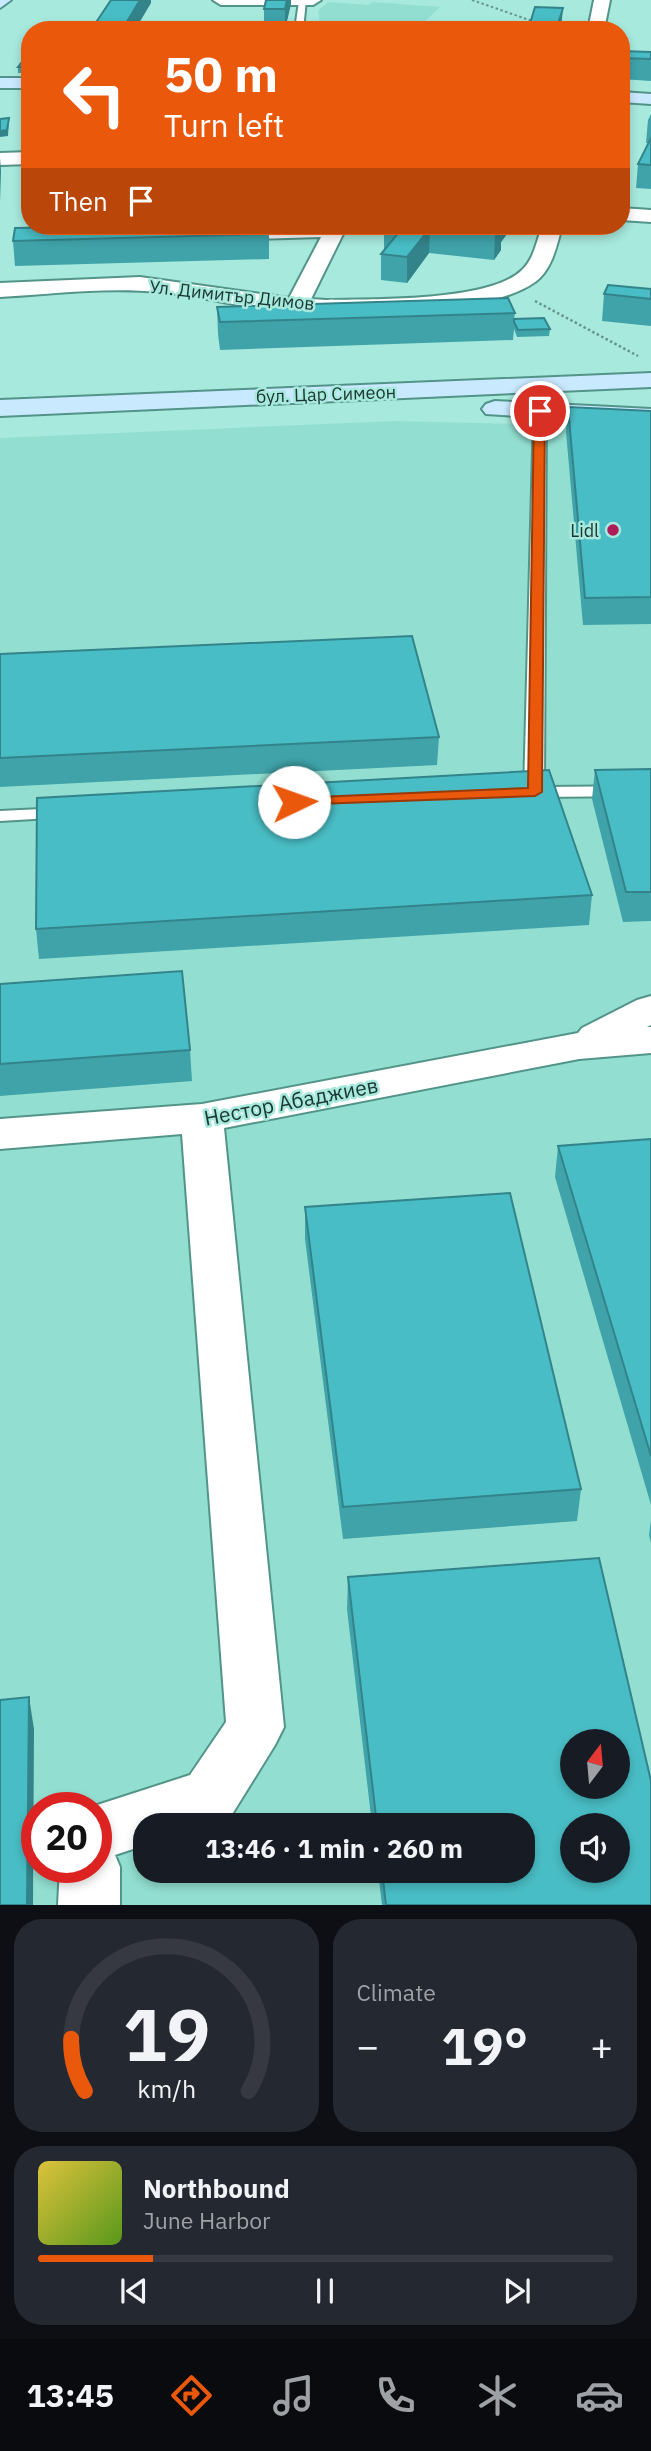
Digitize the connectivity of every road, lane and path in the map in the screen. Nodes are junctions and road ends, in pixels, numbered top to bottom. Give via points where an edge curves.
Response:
1 (221, 0) edge
2 (246, 0) edge
3 (313, 0) edge
4 (472, 0) edge
5 (602, 0) edge
6 (303, 1) edge
7 (300, 21) edge
8 (530, 21) edge
9 (598, 21) edge
10 (0, 83) edge
11 (21, 83) edge
12 (630, 98) edge
13 (651, 99) edge
14 (21, 158) edge
15 (0, 159) edge
16 (630, 215) edge
17 (651, 216) edge
18 (332, 235) edge
19 (549, 235) edge
20 (510, 287) junction
21 (0, 290) edge
22 (297, 305) junction
23 (639, 357) dead end
24 (651, 380) edge
25 (0, 408) edge
26 (540, 411) junction
27 (651, 417) edge
28 (0, 424) edge
29 (651, 791) edge
30 (82, 812) edge
31 (0, 816) edge
32 (651, 1009) edge
33 (651, 1040) edge
34 (579, 1046) junction
35 (202, 1118) junction
36 (0, 1134) edge
37 (112, 1828) edge
38 (90, 1883) edge
39 (89, 1905) edge

1 - 2 street
2 - 6 street
3 - 6 street
4 - 8 path
5 - 9 street
6 - 7 lane
10 - 11 main road
12 - 13 main road
14 - 15 street
16 - 17 street
18 - 22 street
19 - 20 street, Ул. Димитър Димов via 541,262
20 - 22 street, Ул. Димитър Димов via 411,303
20 - 23 path
21 - 22 street, Ул. Димитър Димов via 158,285
24 - 25 main road, бул. Цар Симеон
26 - 27 main road, бул. Цар Симеон via 606,420
26 - 28 main road, бул. Цар Симеон via 400,408
26 - 29 lane via 528,792
30 - 31 lane
32 - 34 street, Нестор Абаджиев
33 - 34 street, Нестор Абаджиев
34 - 35 street, Нестор Абаджиев
35 - 36 street, Нестор Абаджиев
35 - 37 street via 256,1727 211,1796
38 - 39 street

